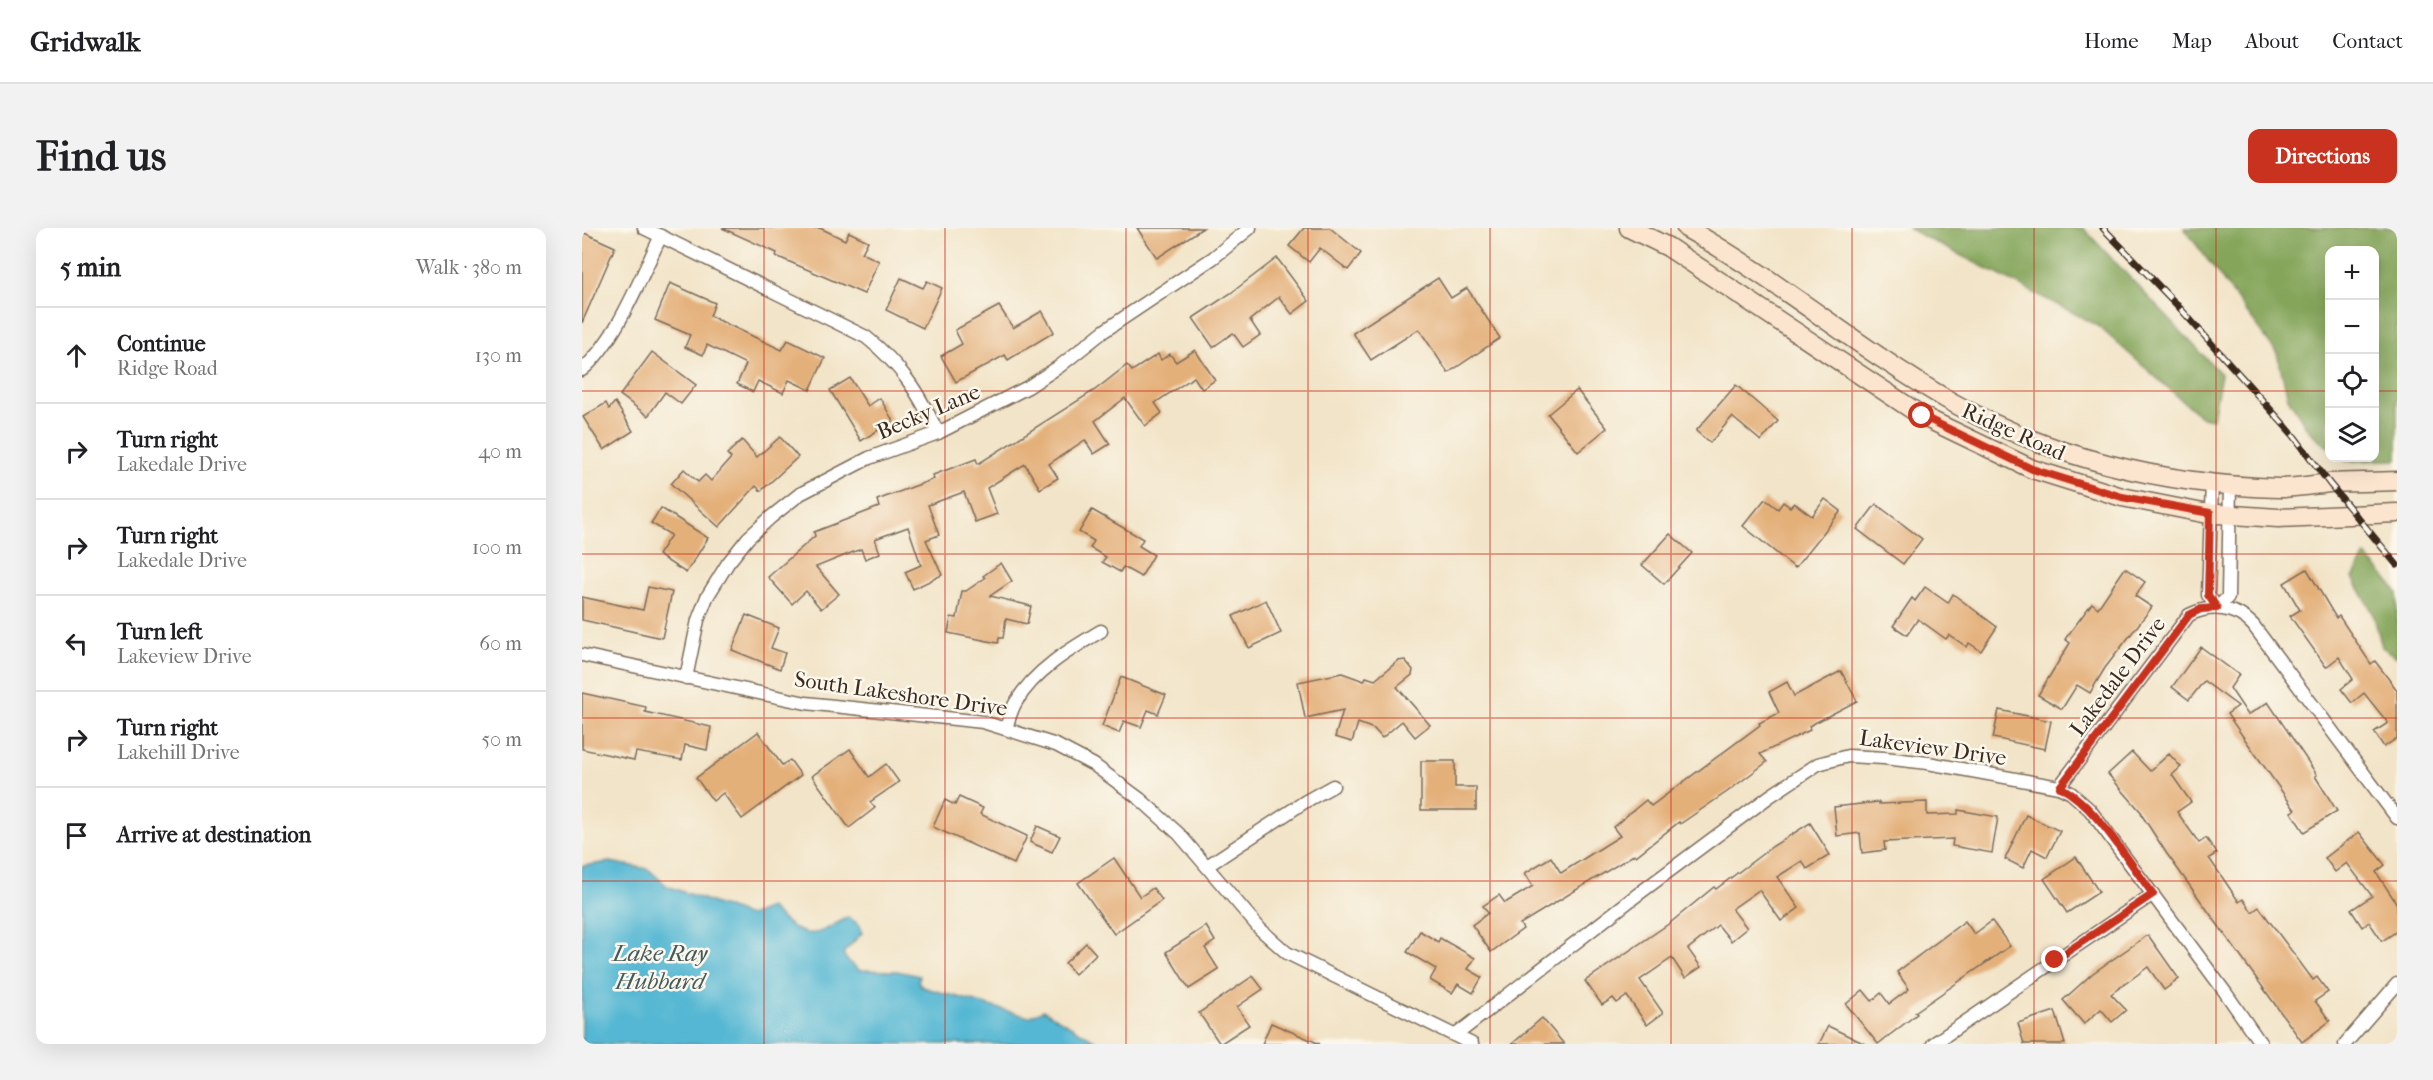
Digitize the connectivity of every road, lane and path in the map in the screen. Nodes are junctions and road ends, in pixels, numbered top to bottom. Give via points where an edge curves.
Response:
1 (644, 228) edge
2 (1250, 228) edge
3 (1629, 228) edge
4 (1686, 228) edge
5 (661, 236) junction
6 (1758, 272) junction
7 (1742, 296) junction
8 (582, 370) edge
9 (938, 433) junction
10 (2397, 481) edge
11 (2212, 482) junction
12 (2230, 484) junction
13 (2210, 513) junction
14 (2397, 513) edge
15 (2230, 514) junction
16 (2217, 608) junction
17 (1101, 631) dead end
18 (582, 655) edge
19 (686, 678) junction
20 (1006, 728) junction
21 (1333, 786) dead end
22 (2060, 787) junction
23 (2397, 818) edge
24 (1207, 866) junction
25 (2153, 894) junction
26 (2397, 984) edge
27 (1456, 1035) junction
28 (1472, 1044) edge
29 (1933, 1044) edge
30 (2261, 1044) edge
31 (2345, 1044) edge

1 - 5 street
2 - 9 street, Becky Lane via 1052,371 996,405
3 - 7 main road, Ridge Road via 1668,247
4 - 6 main road, Ridge Road
5 - 8 street via 608,340
5 - 9 street via 866,337 910,380
6 - 7 main road
6 - 11 main road, Ridge Road via 1910,376 1990,423 2083,459
7 - 13 main road, Ridge Road via 1922,416 2032,469 2122,497
9 - 19 street, Becky Lane via 869,458 800,494 748,538 708,597 698,620
10 - 12 main road, Ridge Road via 2281,488
11 - 12 main road, Ridge Road
11 - 13 street
12 - 15 street
13 - 15 main road, Ridge Road
13 - 16 street via 2208,595
14 - 15 main road, Ridge Road via 2278,518
15 - 16 street via 2228,597
16 - 22 street, Lakedale Drive via 2189,615
16 - 23 street via 2244,616 2253,626
17 - 20 street via 1051,663 1032,682 1015,702
18 - 19 street, South Lakeshore Drive
19 - 20 street, South Lakeshore Drive via 806,703 983,722
20 - 24 street, South Lakeshore Drive via 1056,745 1094,765 1172,827
21 - 24 street
22 - 25 street, Lakeview Drive via 2090,810
22 - 27 street, Lakeview Drive via 1884,758 1848,756 1818,764 1637,895
24 - 27 street, South Lakeshore Drive via 1260,929 1287,952
25 - 29 street
25 - 30 street, Lakeview Drive
26 - 31 street
27 - 28 street, South Lakeshore Drive

